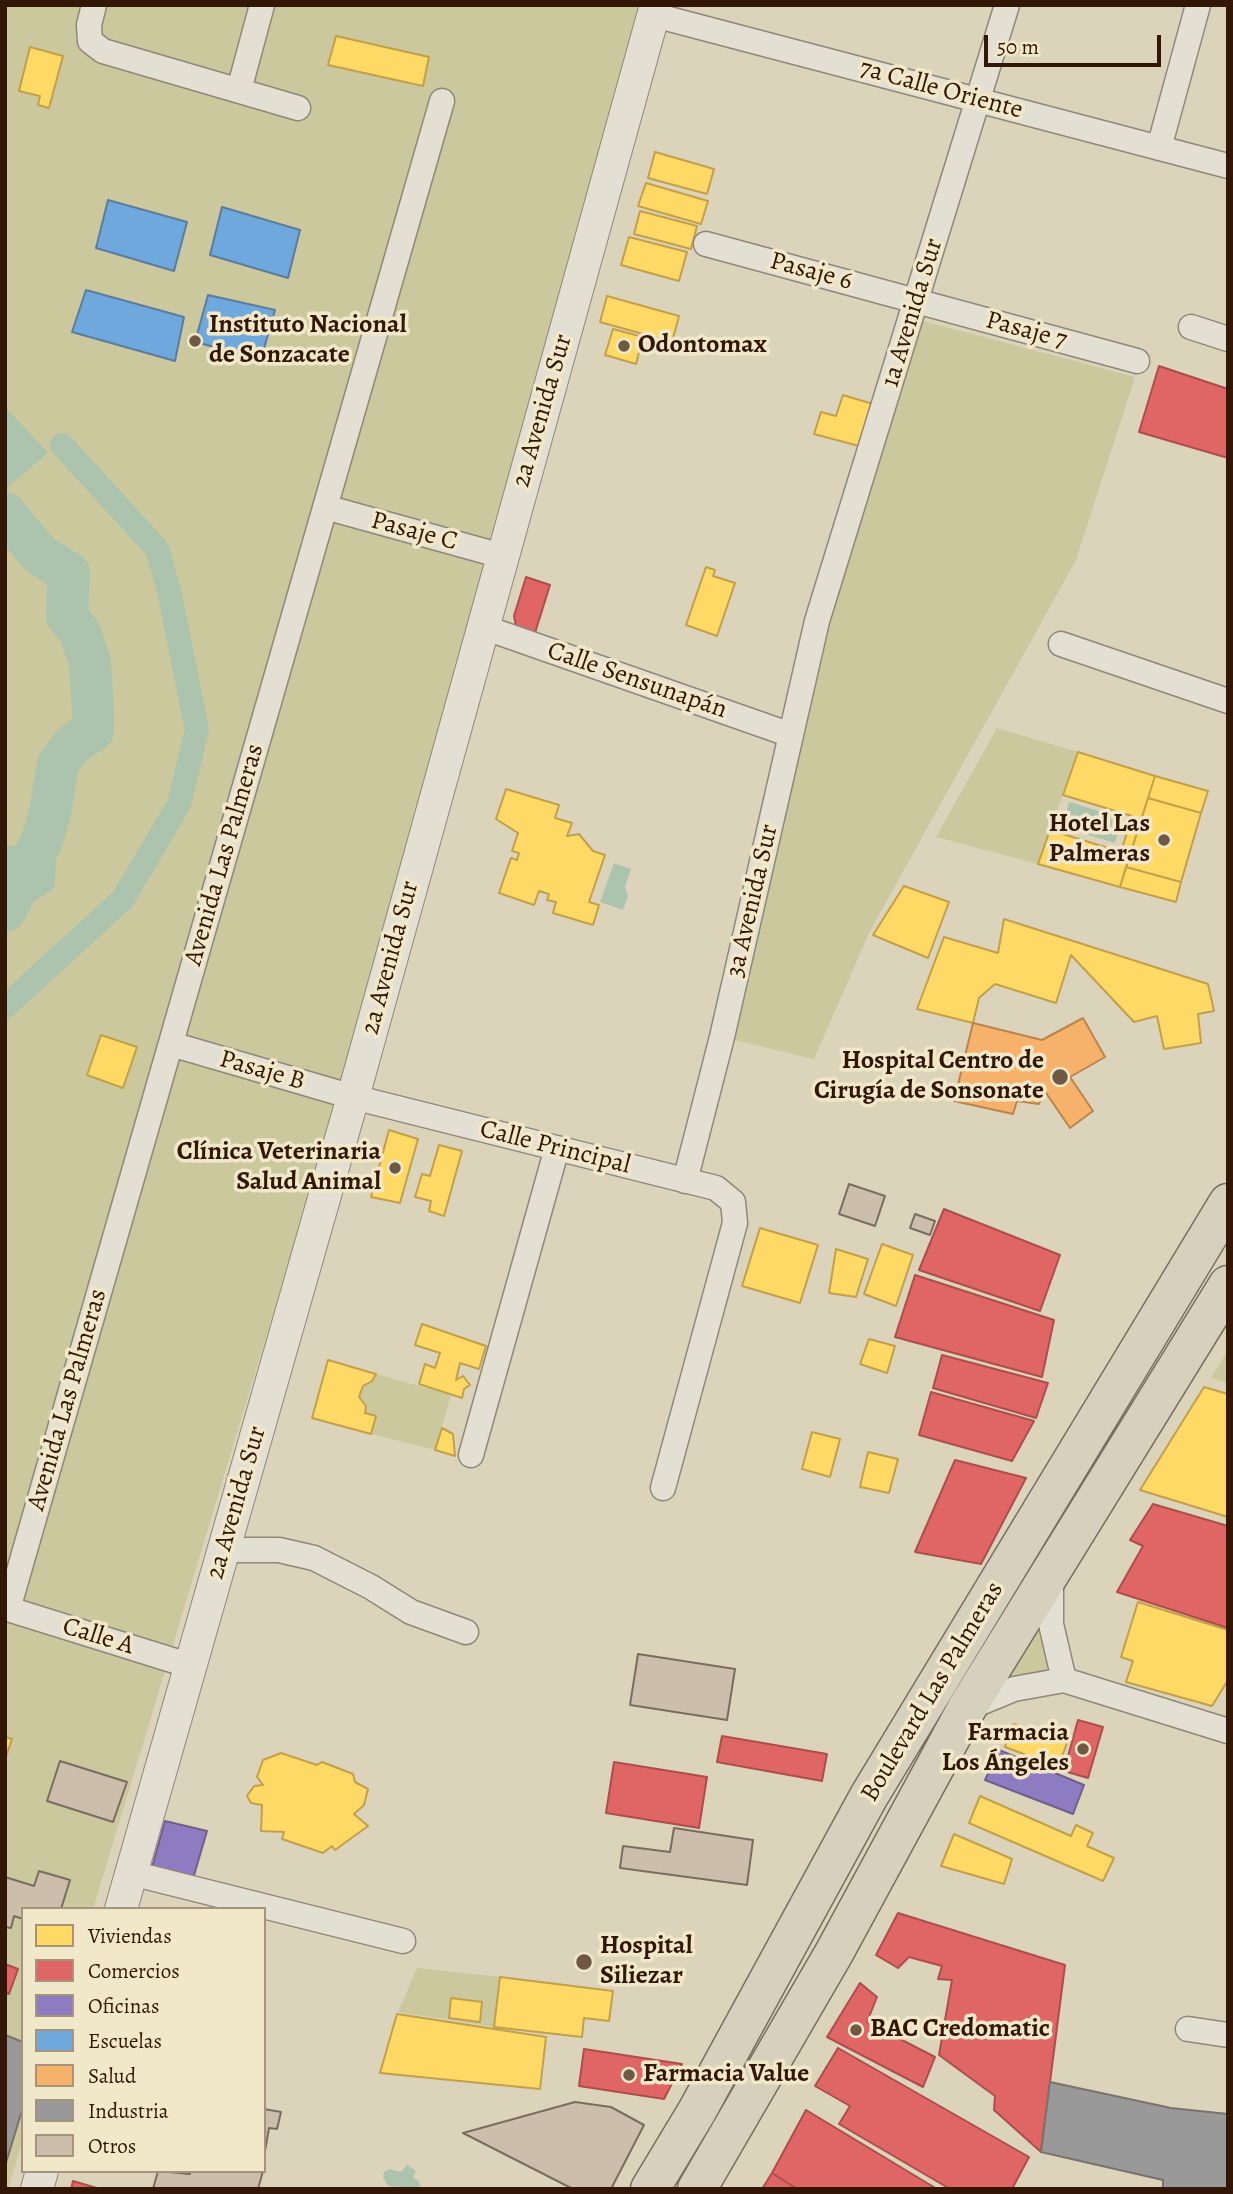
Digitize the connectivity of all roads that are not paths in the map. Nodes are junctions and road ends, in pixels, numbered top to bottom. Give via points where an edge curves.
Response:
1 (94, 5) edge
2 (262, 5) edge
3 (1007, 5) edge
4 (1198, 5) edge
5 (655, 10) edge
6 (239, 90) junction
7 (979, 100) junction
8 (442, 101) dead end
9 (298, 108) dead end
10 (1159, 148) junction
11 (1228, 166) edge
12 (706, 244) dead end
13 (916, 301) junction
14 (1191, 327) dead end
15 (1228, 339) edge
16 (1137, 361) dead end
17 (325, 507) junction
18 (502, 556) junction
19 (817, 621) joint
20 (483, 626) junction
21 (1061, 644) dead end
22 (1228, 701) edge
23 (791, 735) junction
24 (171, 1044) junction
25 (353, 1097) junction
26 (557, 1147) junction
27 (685, 1181) junction
28 (1228, 1203) edge
29 (1228, 1285) edge
30 (471, 1455) dead end
31 (663, 1488) dead end
32 (224, 1550) junction
33 (1051, 1571) junction
34 (7, 1608) edge
35 (466, 1632) dead end
36 (191, 1666) junction
37 (1065, 1680) junction
38 (967, 1708) junction
39 (1228, 1731) edge
40 (131, 1873) junction
41 (122, 1907) edge
42 (403, 1941) dead end
43 (1188, 2029) dead end
44 (1228, 2035) edge
45 (650, 2189) edge
46 (698, 2189) edge

1 - 6 street via 90,41 103,51
2 - 6 street
3 - 7 street, 1a Avenida Sur
4 - 10 street
5 - 7 street, 7a Calle Oriente
5 - 18 street, 2a Avenida Sur
6 - 9 street
7 - 10 street, 7a Calle Oriente
7 - 13 street, 1a Avenida Sur
8 - 17 street, Avenida Las Palmeras
10 - 11 street, 7a Calle Oriente
12 - 13 street, Pasaje 6
13 - 16 street, Pasaje 7
13 - 19 street, 1a Avenida Sur
14 - 15 street
17 - 18 street, Pasaje C
17 - 24 street, Avenida Las Palmeras
18 - 20 street, 2a Avenida Sur
19 - 23 street, 3a Avenida Sur
20 - 23 street, Calle Sensunapán
20 - 25 street, 2a Avenida Sur
21 - 22 street
23 - 27 street, 3a Avenida Sur
24 - 25 street, Pasaje B
24 - 34 street, Avenida Las Palmeras
25 - 26 street, Calle Principal
25 - 32 street, 2a Avenida Sur
26 - 27 street, Calle Principal
26 - 30 street
27 - 31 street, Calle Principal via 716,1188 733,1202 735,1223
28 - 45 main road, Boulevard Las Palmeras via 869,1796
29 - 33 main road, Boulevard Las Palmeras
32 - 35 street via 279,1550 314,1558 411,1612
32 - 36 street, 2a Avenida Sur
33 - 37 street via 1051,1624
33 - 38 main road, Boulevard Las Palmeras
34 - 36 street, Calle A
36 - 40 street, 2a Avenida Sur
37 - 38 street via 1014,1689
37 - 39 street
38 - 46 main road, Boulevard Las Palmeras via 834,1953
40 - 41 street, 2a Avenida Sur
40 - 42 street
43 - 44 street

